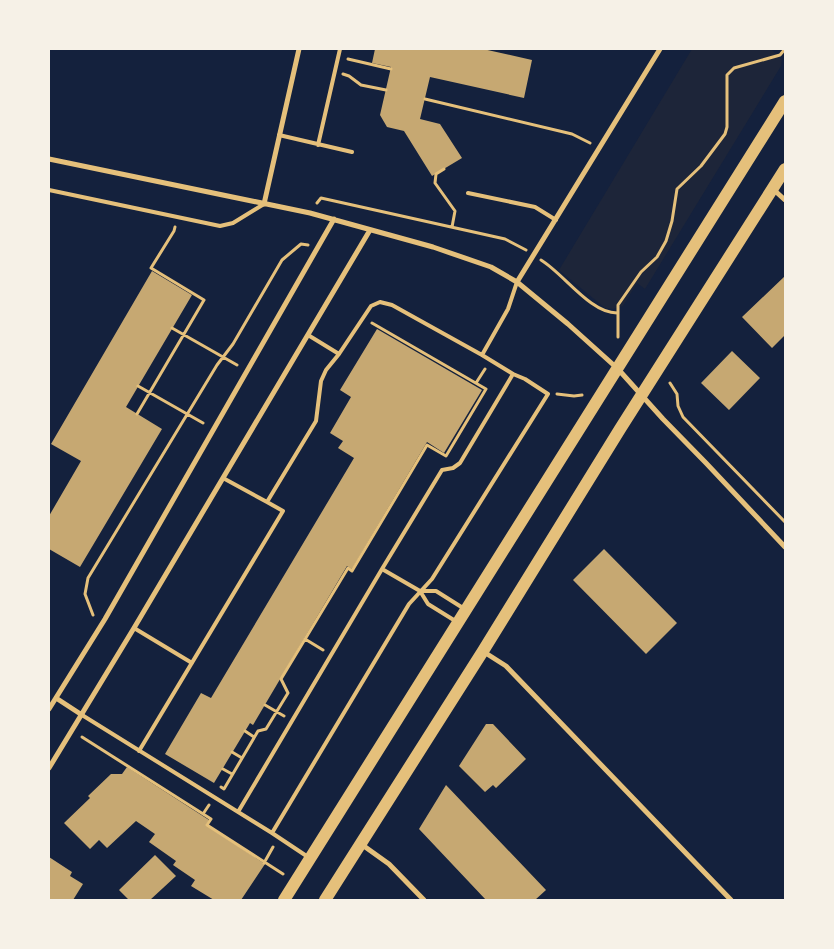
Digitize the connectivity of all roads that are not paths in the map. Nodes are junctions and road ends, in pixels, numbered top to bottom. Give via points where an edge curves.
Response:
1 (299, 49) edge
2 (340, 49) edge
3 (660, 49) edge
4 (785, 101) edge
5 (279, 135) junction
6 (318, 144) junction
7 (352, 152) dead end
8 (49, 159) edge
9 (785, 169) edge
10 (49, 190) edge
11 (773, 190) junction
12 (468, 193) dead end
13 (785, 200) edge
14 (264, 204) junction
15 (334, 219) junction
16 (556, 220) junction
17 (370, 230) junction
18 (517, 282) junction
19 (308, 335) junction
20 (340, 354) junction
21 (482, 355) junction
22 (618, 369) junction
23 (513, 374) junction
24 (642, 395) junction
25 (223, 478) junction
26 (267, 502) junction
27 (785, 547) edge
28 (382, 569) junction
29 (420, 592) junction
30 (466, 610) junction
31 (458, 623) junction
32 (134, 628) junction
33 (483, 651) junction
34 (192, 663) junction
35 (56, 698) junction
36 (49, 709) edge
37 (82, 715) junction
38 (139, 751) junction
39 (49, 768) edge
40 (238, 812) junction
41 (272, 833) junction
42 (361, 844) junction
43 (310, 858) junction
44 (284, 900) edge
45 (325, 900) edge
46 (424, 900) edge
47 (731, 900) edge

1 - 5 street
2 - 6 lane
3 - 16 street
4 - 22 main road
5 - 6 lane
5 - 14 street
6 - 7 lane
8 - 14 street
9 - 11 main road
10 - 14 lane via 220,226 233,223
11 - 13 street
11 - 24 main road
12 - 16 lane via 535,206
14 - 15 street
15 - 17 street
15 - 35 street
16 - 18 street
17 - 18 street via 460,255
17 - 19 street
18 - 21 lane via 508,309
18 - 22 street
19 - 20 lane
19 - 25 street
20 - 21 lane via 371,306 384,302
20 - 26 lane via 321,381 316,421
21 - 23 lane
22 - 24 street
22 - 30 main road
23 - 28 lane via 460,462 453,468 442,470
23 - 29 lane via 548,394 432,579
24 - 27 street
24 - 33 main road
25 - 26 lane
25 - 32 street
26 - 34 lane via 283,511
28 - 29 lane
28 - 40 lane
29 - 30 lane via 436,591
29 - 31 lane via 428,604
29 - 41 lane via 409,604
30 - 31 main road
31 - 43 main road
32 - 34 lane
32 - 37 street
33 - 42 main road
33 - 47 street via 506,666
34 - 38 lane
35 - 36 street
35 - 37 street
37 - 38 lane
37 - 39 street
38 - 40 lane
40 - 41 lane
41 - 43 lane
42 - 45 main road
42 - 46 street via 389,864
43 - 44 main road

